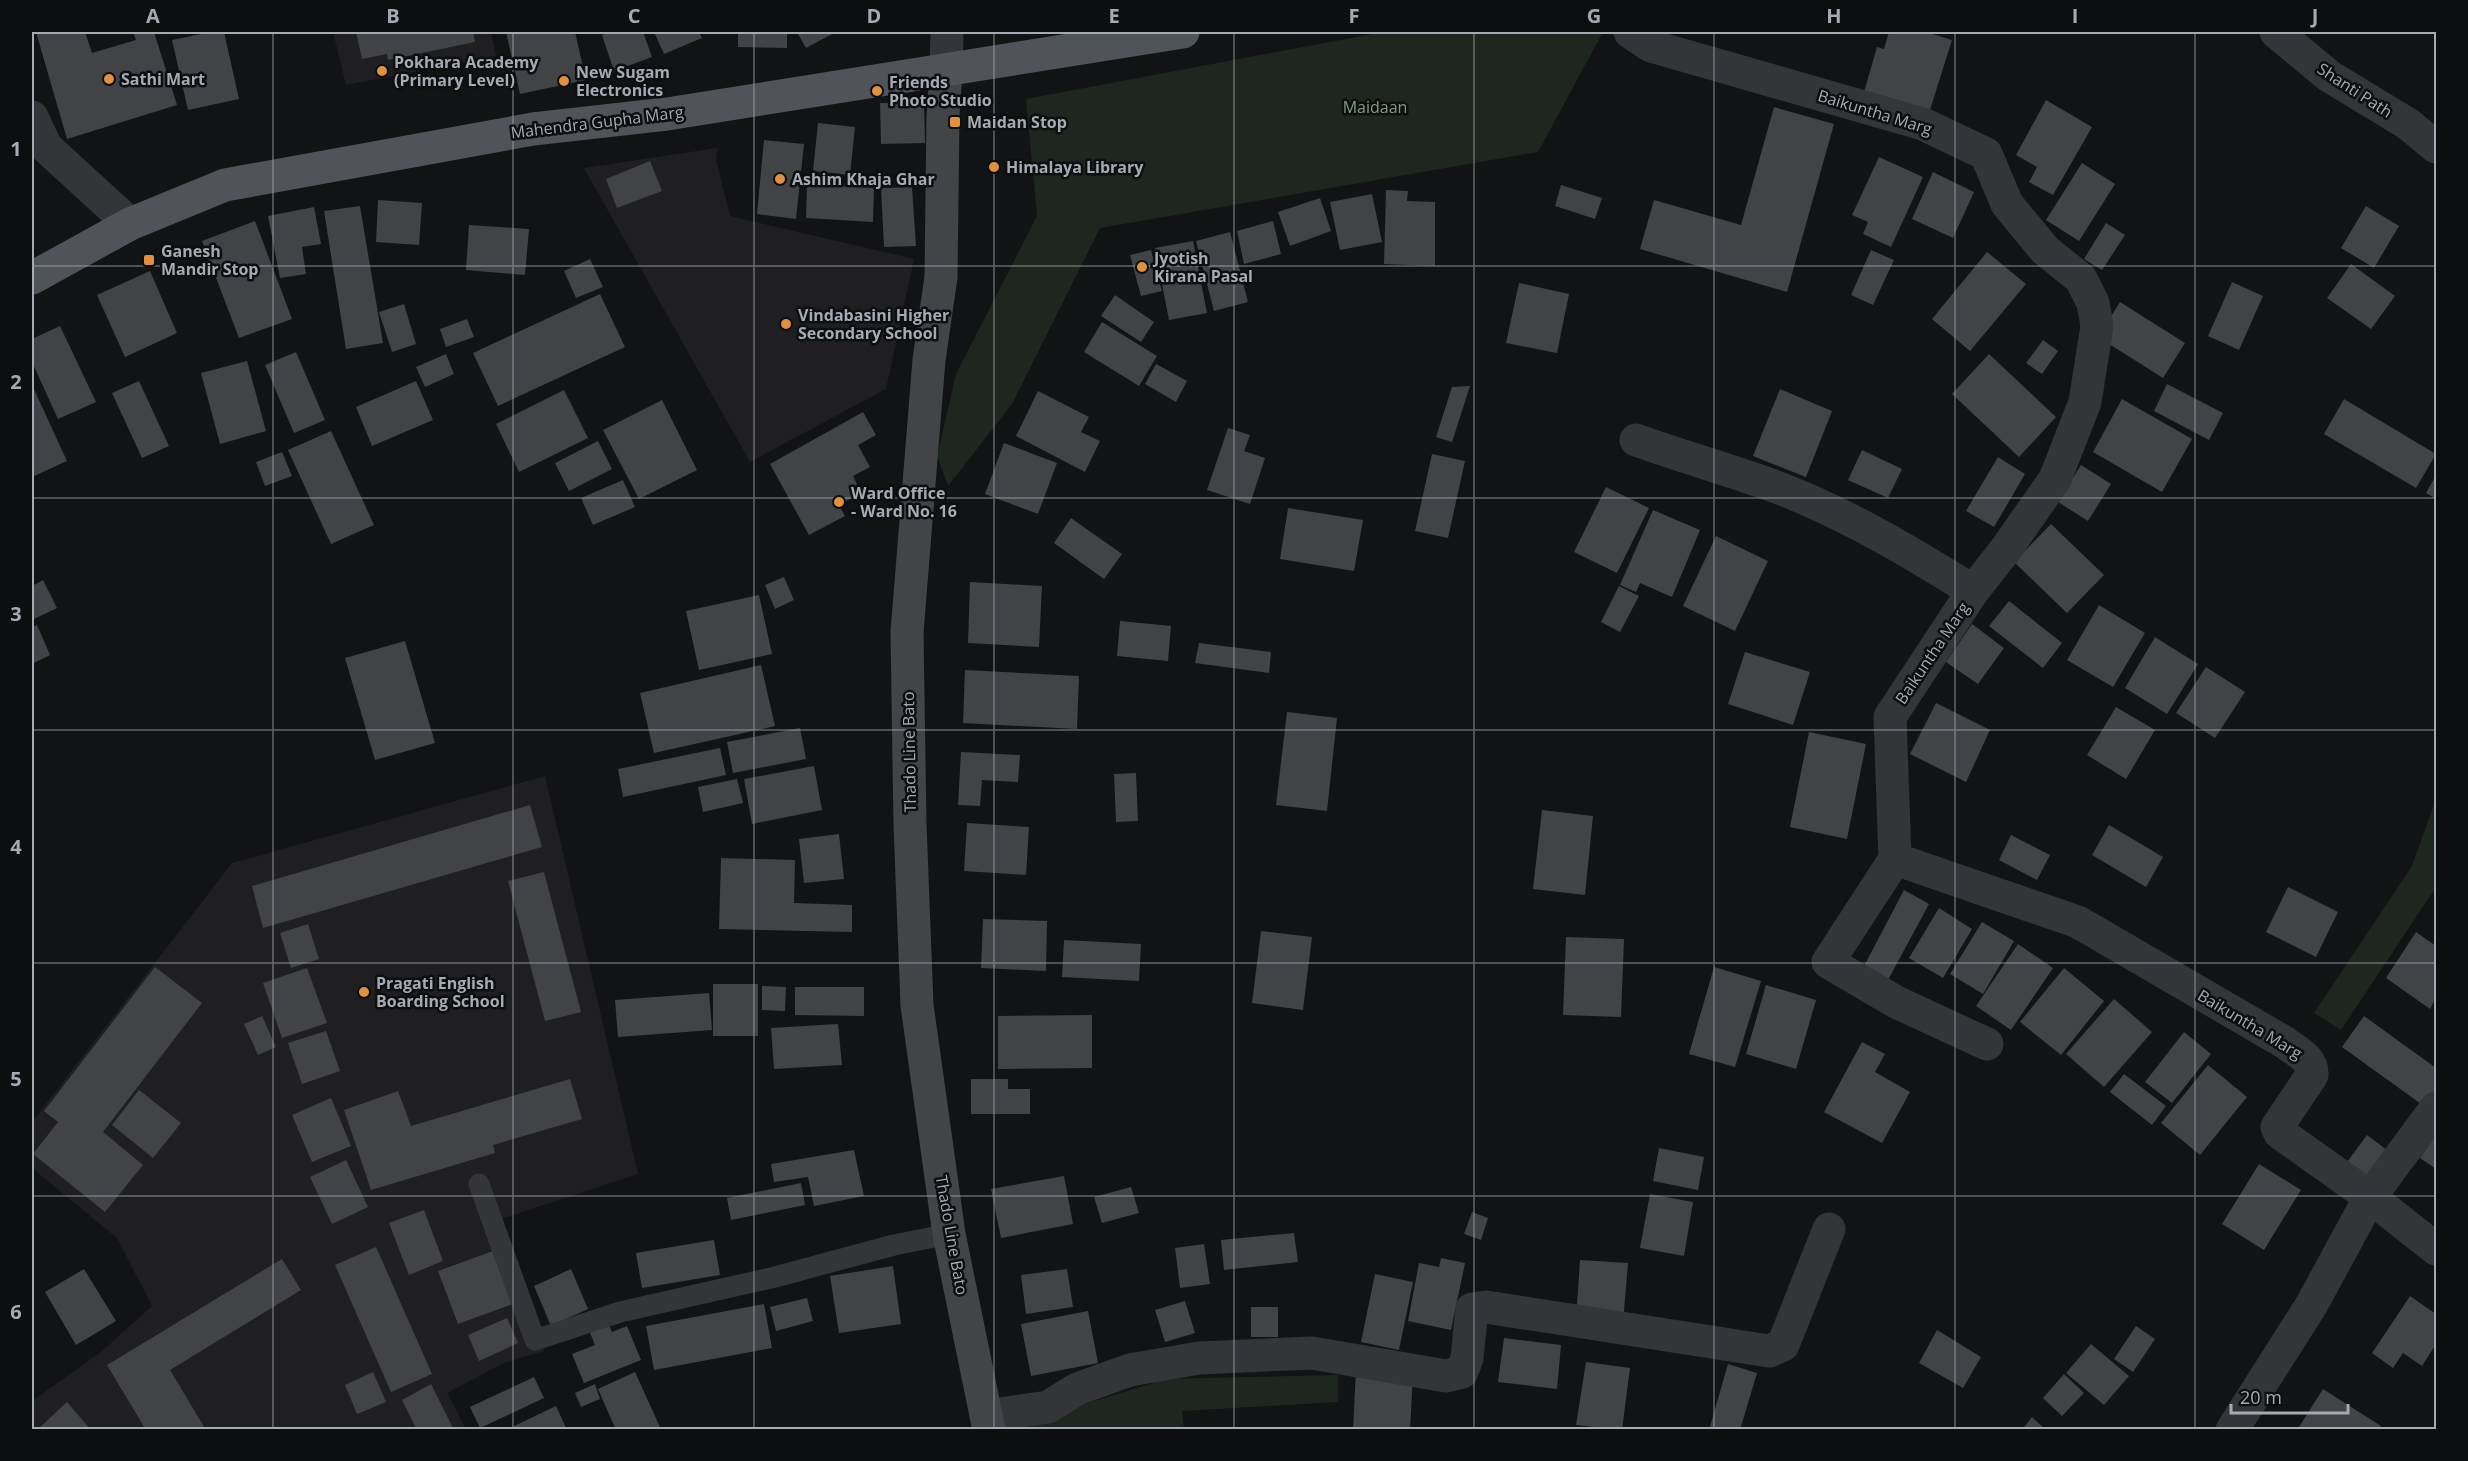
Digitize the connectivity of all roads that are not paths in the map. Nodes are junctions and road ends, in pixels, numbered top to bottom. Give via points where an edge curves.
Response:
1 (947, 32) edge
2 (1183, 32) edge
3 (1630, 32) edge
4 (2276, 32) edge
5 (946, 70) junction
6 (32, 117) edge
7 (2436, 147) edge
8 (130, 224) junction
9 (32, 278) edge
10 (1636, 441) dead end
11 (1973, 591) junction
12 (1895, 859) junction
13 (1987, 1044) dead end
14 (2436, 1108) edge
15 (478, 1184) dead end
16 (2370, 1197) junction
17 (1828, 1229) dead end
18 (949, 1234) junction
19 (2436, 1249) edge
20 (987, 1423) edge
21 (2232, 1430) edge

1 - 5 street
2 - 5 main road, Mahendra Gupha Marg
3 - 11 street, Baikuntha Marg via 1651,46 1923,124 1986,154 2007,204 2045,250 2081,279 2093,303 2097,326 2085,402 2055,478
4 - 7 street, Shanti Path via 2329,76 2408,124
5 - 8 main road, Mahendra Gupha Marg via 378,155 225,184
5 - 18 main road, Thado Line Bato via 941,277 930,360 907,632 916,1005
6 - 8 street via 46,147
8 - 9 main road, Mahendra Gupha Marg
10 - 11 street via 1772,486 1844,517
11 - 12 street, Baikuntha Marg via 1890,717
12 - 13 street via 1828,962 1896,1002
12 - 16 street, Baikuntha Marg via 2078,922 2284,1042 2310,1061 2313,1068 2277,1127 2280,1133
14 - 16 street
15 - 18 lane via 535,1340 620,1312
16 - 19 street, Baikuntha Marg
16 - 21 street via 2312,1304
17 - 20 street via 1783,1345 1768,1351 1486,1307 1472,1309 1462,1372 1446,1376 1312,1353 1199,1358 1130,1370 1077,1389 1048,1407
18 - 20 main road, Thado Line Bato

